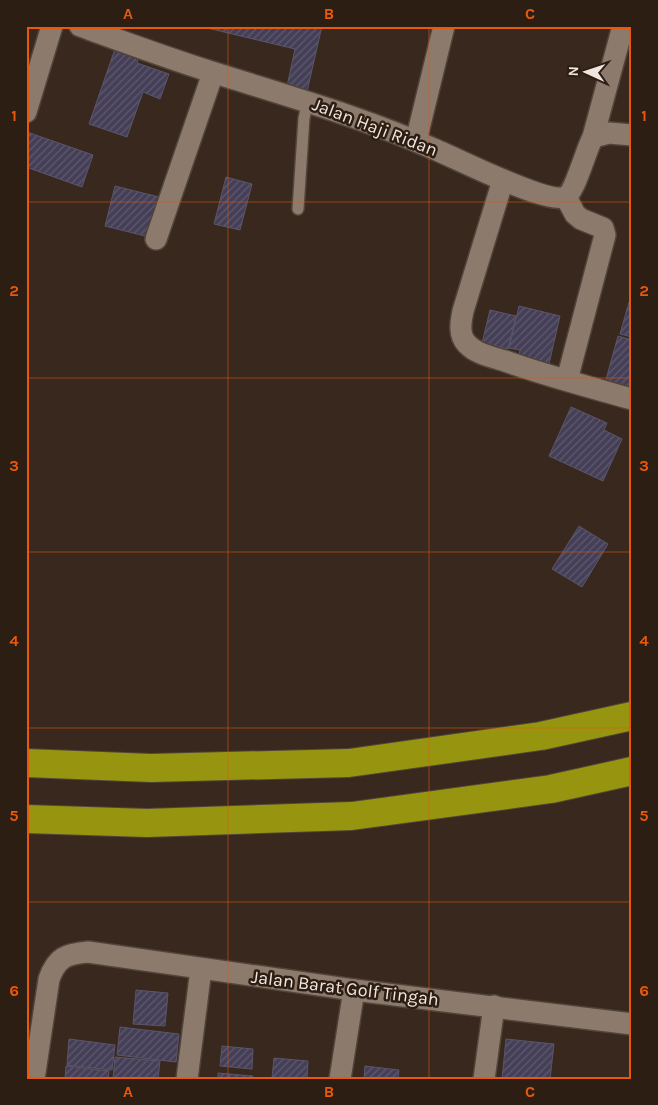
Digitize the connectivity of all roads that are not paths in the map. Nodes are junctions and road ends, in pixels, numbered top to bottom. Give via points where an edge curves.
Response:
1 (52, 26) edge
2 (80, 26) edge
3 (444, 26) edge
4 (623, 26) edge
5 (213, 73) junction
6 (308, 102) junction
7 (26, 112) edge
8 (632, 135) edge
9 (593, 136) junction
10 (416, 141) junction
11 (504, 180) junction
12 (566, 197) junction
13 (298, 209) dead end
14 (156, 239) dead end
15 (567, 380) junction
16 (632, 399) edge
17 (632, 716) edge
18 (26, 763) edge
19 (632, 771) edge
20 (26, 819) edge
21 (201, 969) junction
22 (354, 990) junction
23 (494, 1006) junction
24 (632, 1024) edge
25 (34, 1079) edge
26 (187, 1079) edge
27 (340, 1079) edge
28 (484, 1079) edge

1 - 7 street
2 - 5 street, Jalan Haji Ridan
3 - 10 street
4 - 9 street
5 - 6 street, Jalan Haji Ridan
5 - 14 street
6 - 10 street, Jalan Haji Ridan
6 - 13 lane
8 - 9 street via 609,132
9 - 12 street via 573,190
10 - 11 street, Jalan Haji Ridan
11 - 12 street, Jalan Haji Ridan via 544,196
11 - 15 street via 463,310 461,335 476,351
12 - 15 street via 575,214 603,228 605,235
15 - 16 street
17 - 18 highway via 541,736 349,763 152,768
19 - 20 highway via 551,790 352,816 148,823
21 - 22 street, Jalan Barat Golf Tingah
21 - 25 street, Jalan Barat Golf Tingah via 88,952 70,954 60,960 49,979
21 - 26 street
22 - 23 street, Jalan Barat Golf Tingah
22 - 27 street
23 - 24 street, Jalan Barat Golf Tingah
23 - 28 street

